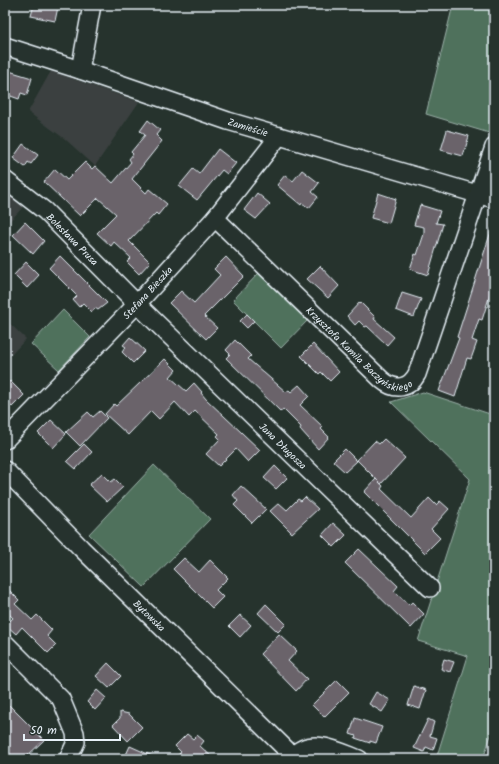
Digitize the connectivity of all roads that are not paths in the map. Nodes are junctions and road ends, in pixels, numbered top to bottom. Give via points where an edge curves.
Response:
1 (92, 5) edge
2 (5, 46) edge
3 (80, 70) junction
4 (279, 136) junction
5 (494, 147) edge
6 (5, 180) edge
7 (477, 194) junction
8 (494, 199) edge
9 (215, 218) junction
10 (137, 304) junction
11 (5, 440) edge
12 (5, 470) edge
13 (430, 588) dead end
14 (5, 643) edge
15 (294, 758) edge
16 (68, 759) edge
17 (359, 759) edge

1 - 3 street
2 - 3 street, Zamieście
3 - 4 street, Zamieście
4 - 7 street, Zamieście
4 - 9 street, Stefana Bieszka
5 - 7 street, Krzysztofa Kamila Baczyńskiego
6 - 10 street, Bolesława Prusa via 46,211
7 - 8 street, Zamieście
7 - 9 street, Krzysztofa Kamila Baczyńskiego via 417,374 413,382 397,388 388,386
9 - 10 street, Stefana Bieszka
10 - 11 street, Stefana Bieszka
10 - 13 street, Jana Długosza
12 - 15 street, Bytowska
14 - 16 street via 61,699 75,733 76,742
15 - 17 street via 302,748 313,746 326,747

